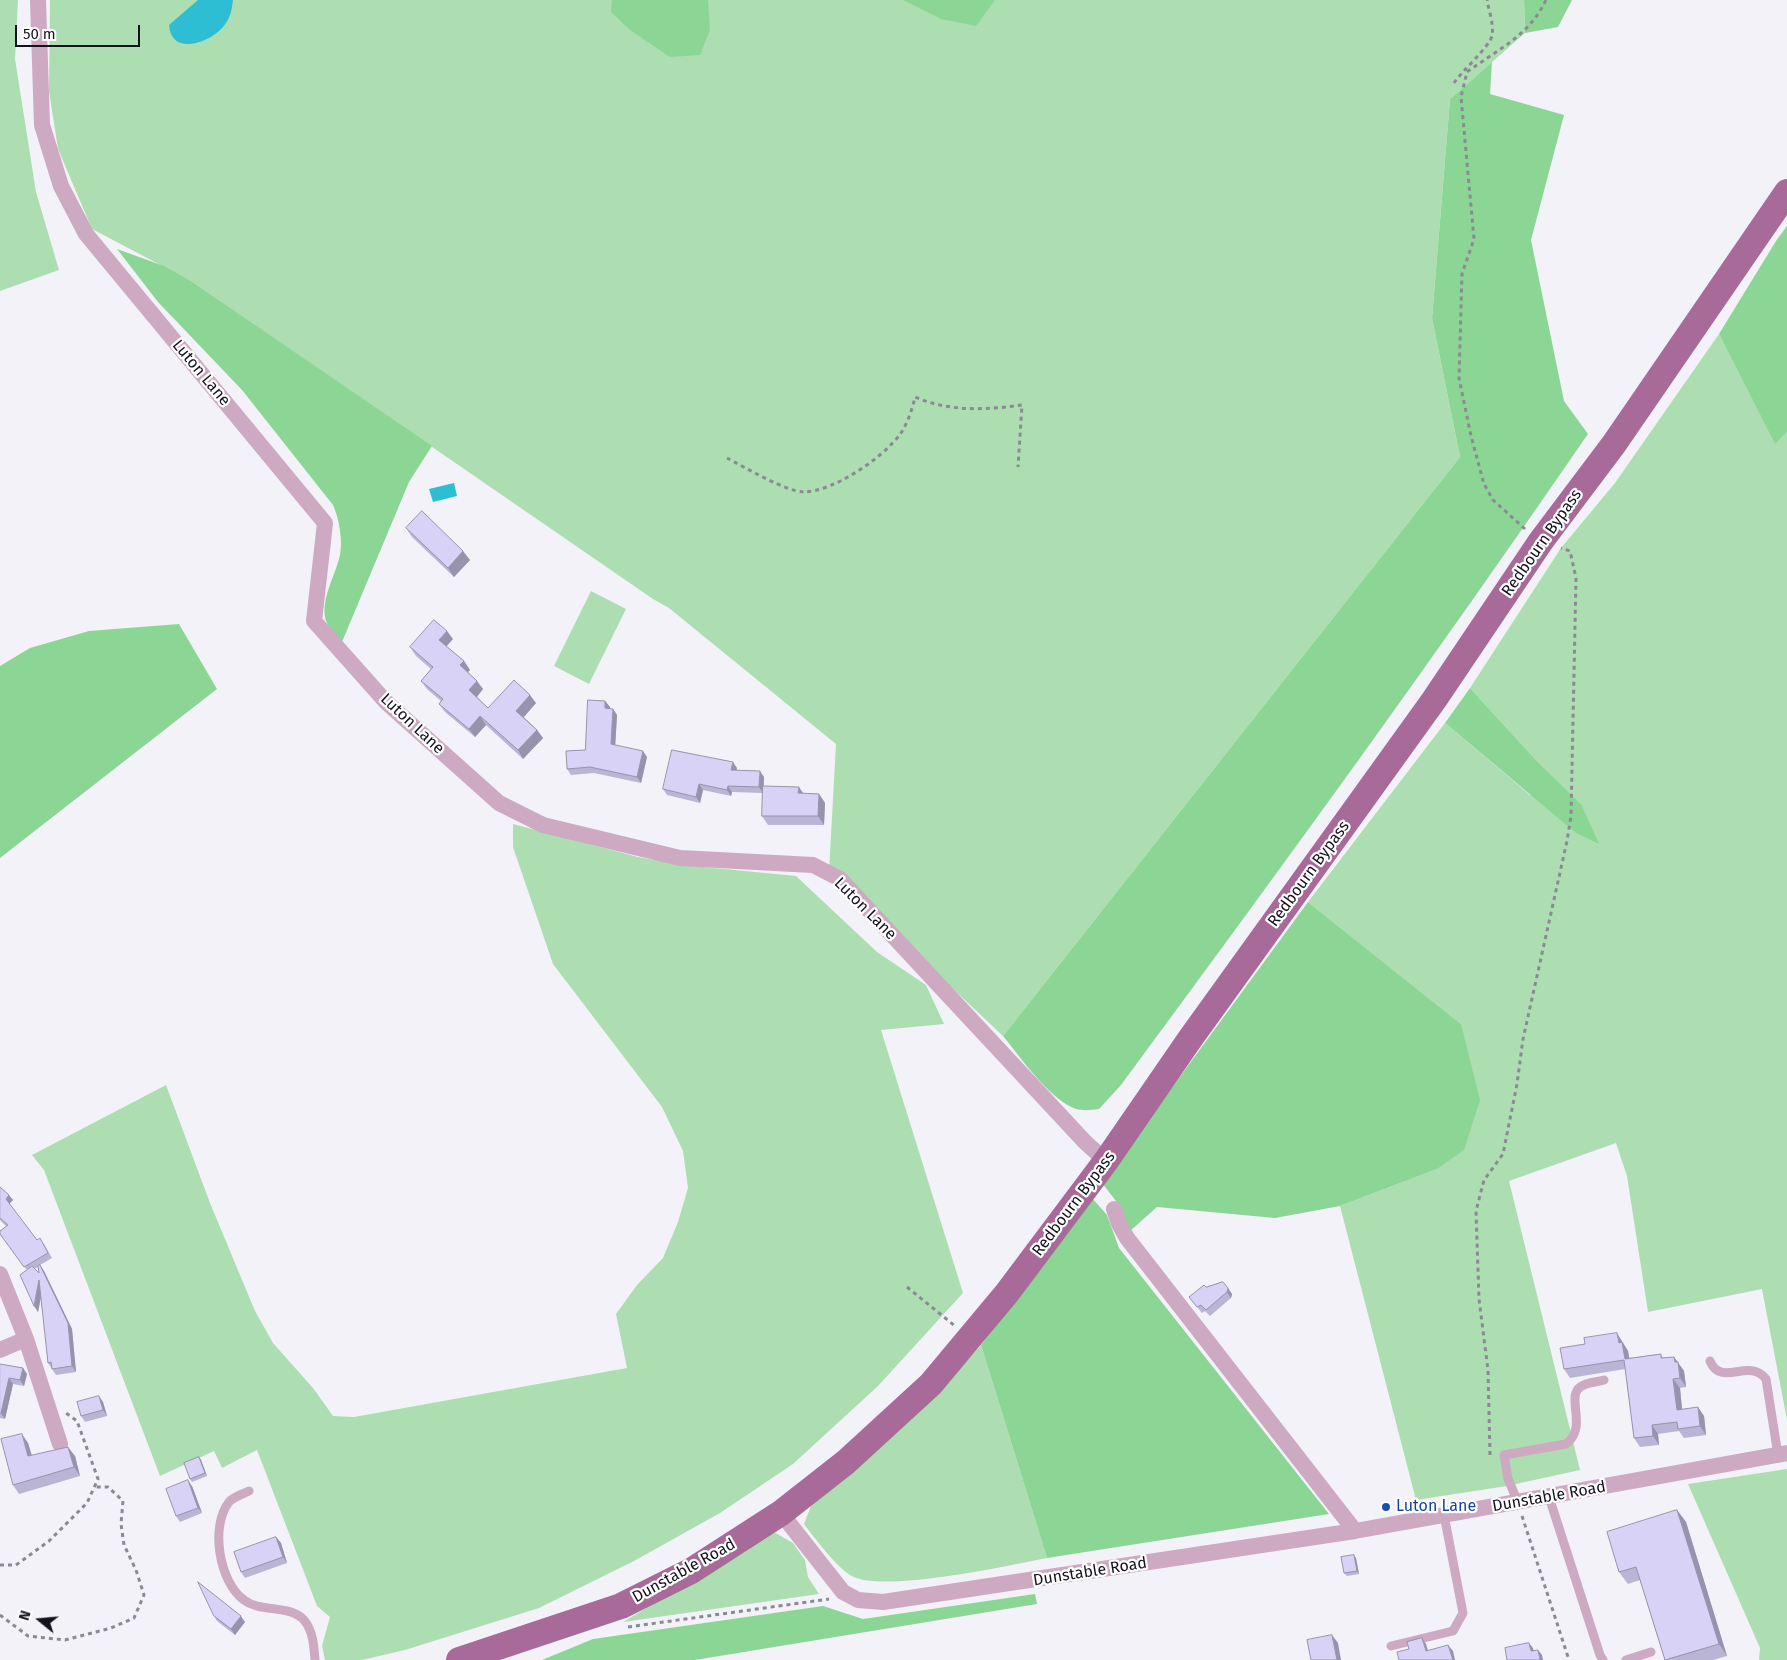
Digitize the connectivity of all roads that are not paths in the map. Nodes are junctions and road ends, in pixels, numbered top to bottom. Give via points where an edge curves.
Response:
1 (38, 0) edge
2 (1787, 192) edge
3 (1106, 1161) junction
4 (1114, 1209) dead end
5 (0, 1274) edge
6 (26, 1339) junction
7 (0, 1350) edge
8 (1710, 1361) dead end
9 (1604, 1380) dead end
10 (60, 1444) dead end
11 (1783, 1454) edge
12 (249, 1491) dead end
13 (1549, 1497) junction
14 (1518, 1502) junction
15 (781, 1513) junction
16 (1444, 1516) junction
17 (1355, 1531) junction
18 (1391, 1646) dead end
19 (1651, 1652) dead end
20 (315, 1660) edge
21 (459, 1660) edge
22 (1603, 1660) edge
23 (1626, 1660) edge

1 - 3 street, Luton Lane via 42,125 61,186 86,234 325,523 314,621 386,702 500,803 543,825 680,858 813,865 840,879
2 - 3 main road, Redbourn Bypass via 1614,444 1542,541 1434,700
3 - 15 main road, Redbourn Bypass via 1007,1293 931,1384 846,1462
4 - 17 street via 1127,1238
5 - 6 street
6 - 7 street
6 - 10 street
8 - 11 lane via 1720,1372 1754,1369 1761,1372 1766,1379
9 - 14 lane via 1584,1385 1575,1393 1576,1432 1566,1444 1504,1455 1508,1479
11 - 13 street, Dunstable Road
12 - 20 lane via 230,1500 222,1514 218,1530 219,1549 226,1574 235,1592 256,1607 285,1610 303,1620 311,1633
13 - 14 street, Dunstable Road
13 - 22 lane
14 - 16 street, Dunstable Road
15 - 17 street, Dunstable Road via 843,1592 858,1600 883,1602
15 - 21 main road, Dunstable Road via 691,1571 621,1606
16 - 17 street, Dunstable Road
16 - 18 lane via 1463,1613 1453,1630
19 - 23 lane

